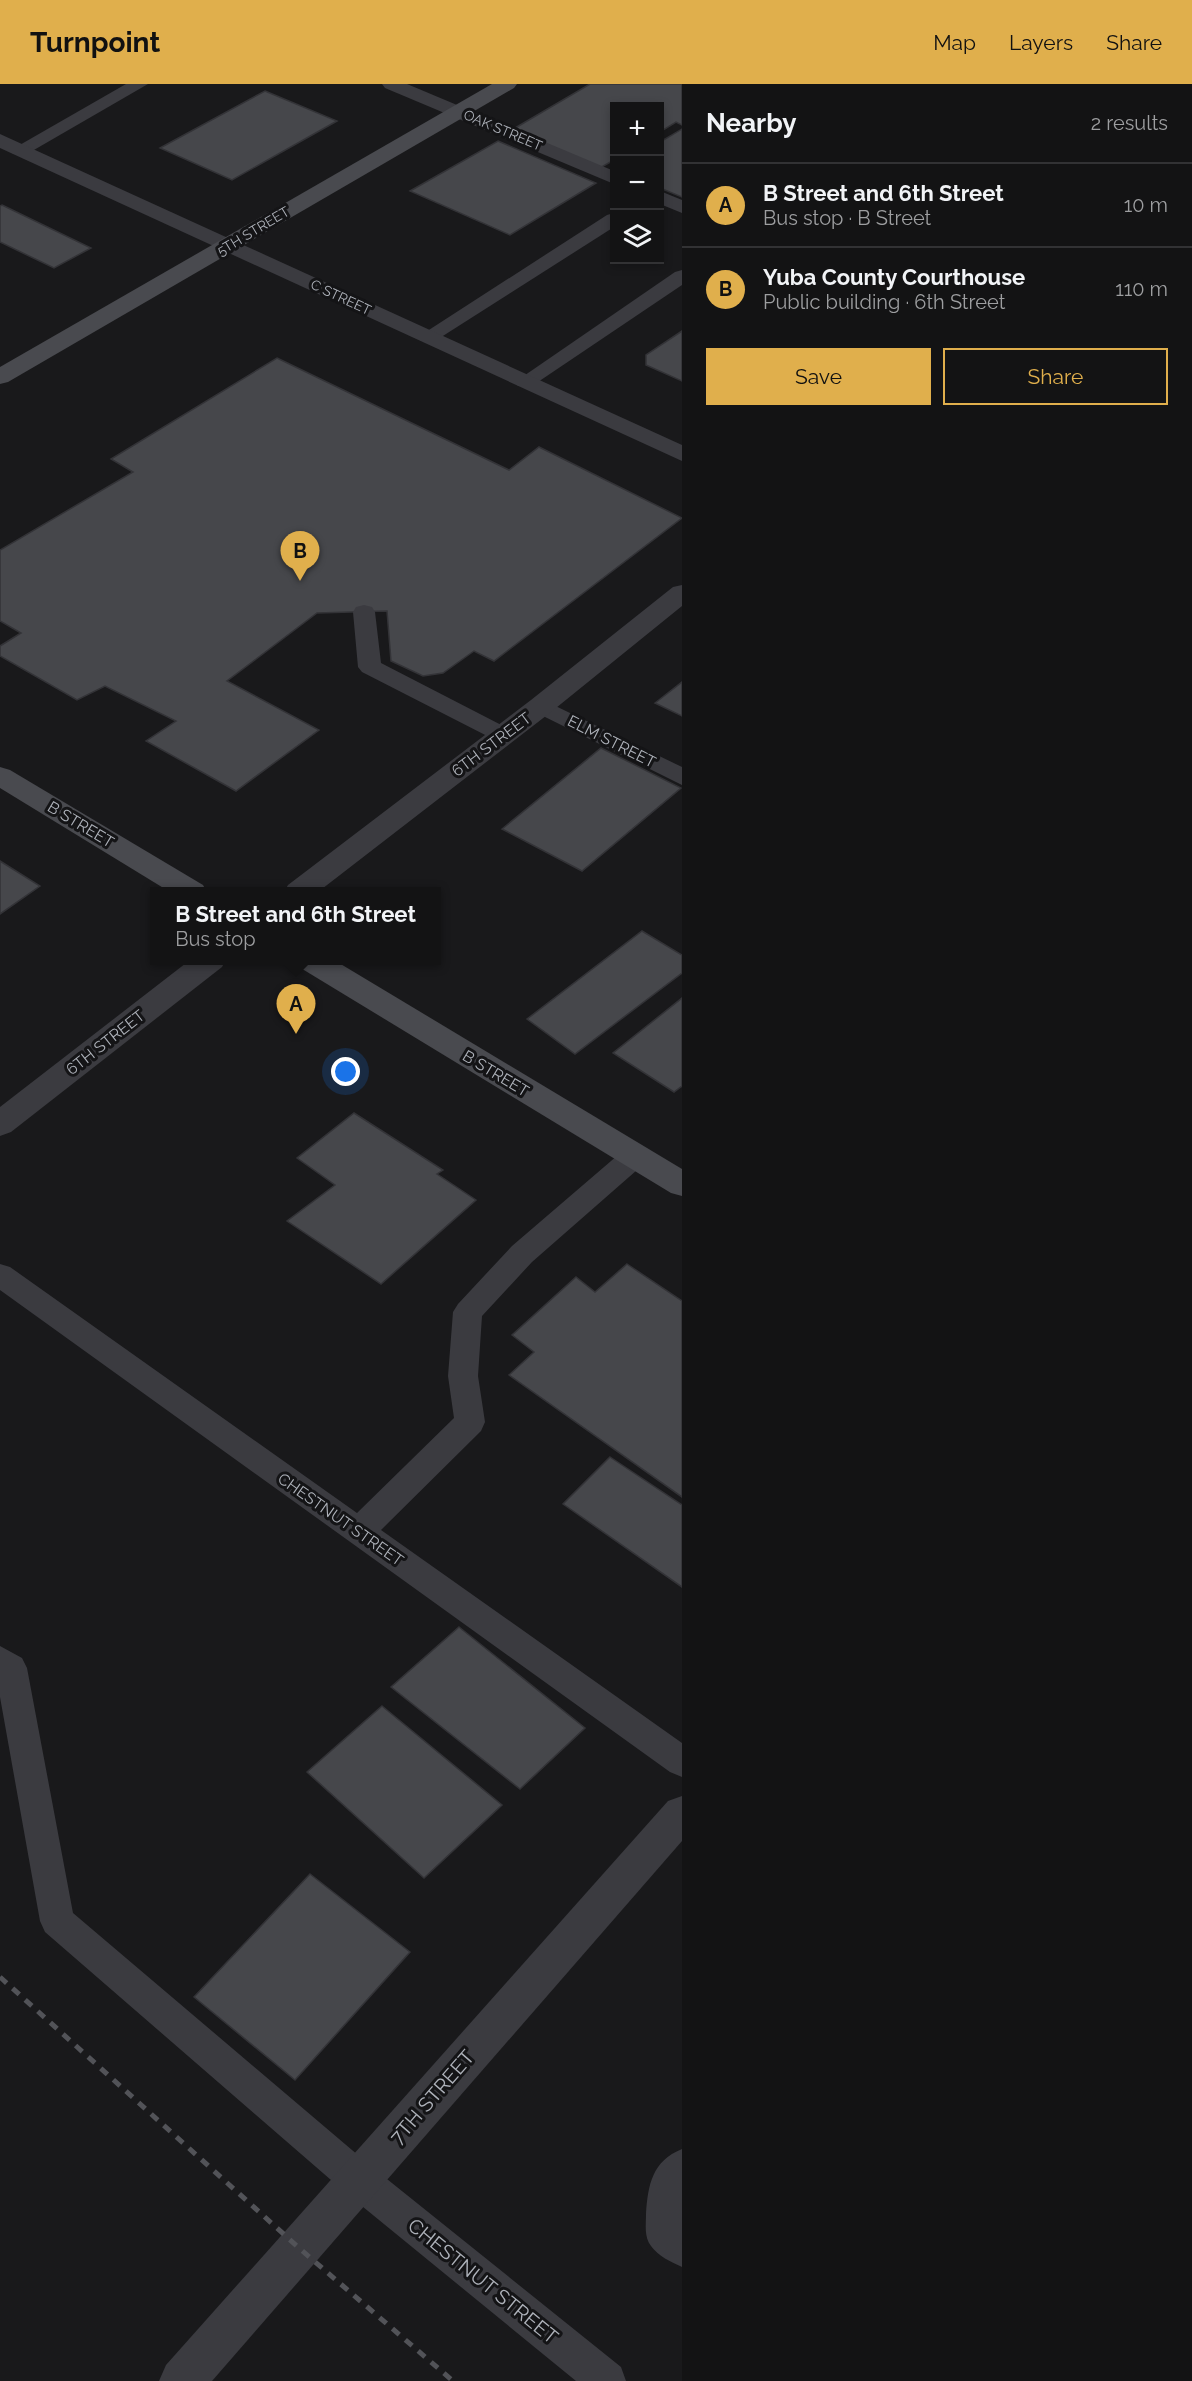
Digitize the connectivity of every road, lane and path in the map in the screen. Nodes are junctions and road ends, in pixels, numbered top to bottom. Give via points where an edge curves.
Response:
1 (139, 84) edge
2 (391, 84) edge
3 (507, 84) edge
4 (459, 112) junction
5 (10, 145) edge
6 (610, 176) edge
7 (664, 199) edge
8 (682, 207) edge
9 (610, 222) edge
10 (229, 245) junction
11 (682, 276) edge
12 (428, 337) junction
13 (0, 377) edge
14 (525, 382) junction
15 (682, 454) edge
16 (682, 593) edge
17 (364, 612) dead end
18 (541, 706) junction
19 (503, 735) junction
20 (0, 776) edge
21 (682, 777) edge
22 (186, 887) edge
23 (303, 887) edge
24 (205, 965) edge
25 (318, 965) edge
26 (0, 1125) edge
27 (635, 1156) junction
28 (682, 1184) edge
29 (0, 1275) edge
30 (359, 1531) junction
31 (0, 1660) edge
32 (682, 1761) edge
33 (682, 1813) edge
34 (682, 2167) edge
35 (359, 2180) junction
36 (673, 2241) edge
37 (182, 2381) edge
38 (607, 2381) edge

1 - 5 lane
2 - 4 lane, OAK STREET
3 - 4 main road, 5TH STREET
4 - 6 lane, OAK STREET
4 - 10 main road, 5TH STREET
5 - 10 street, C STREET
7 - 8 lane
9 - 12 lane
10 - 12 street, C STREET
10 - 13 main road, 5TH STREET
11 - 14 lane
12 - 14 street, C STREET
14 - 15 street, C STREET
16 - 18 street, 6TH STREET
17 - 19 lane via 370,667
18 - 19 street, 6TH STREET
18 - 21 lane, ELM STREET
19 - 23 street, 6TH STREET
20 - 22 main road, B STREET
24 - 26 street, 6TH STREET
25 - 27 main road, B STREET
27 - 28 main road, B STREET
27 - 30 lane via 522,1254 468,1312 463,1376 470,1422
29 - 30 lane, CHESTNUT STREET
30 - 32 lane, CHESTNUT STREET
31 - 35 lane, CHESTNUT STREET via 11,1668 57,1921
33 - 35 street, 7TH STREET
34 - 36 lane via 667,2186
35 - 37 street, 7TH STREET
35 - 38 lane, CHESTNUT STREET

